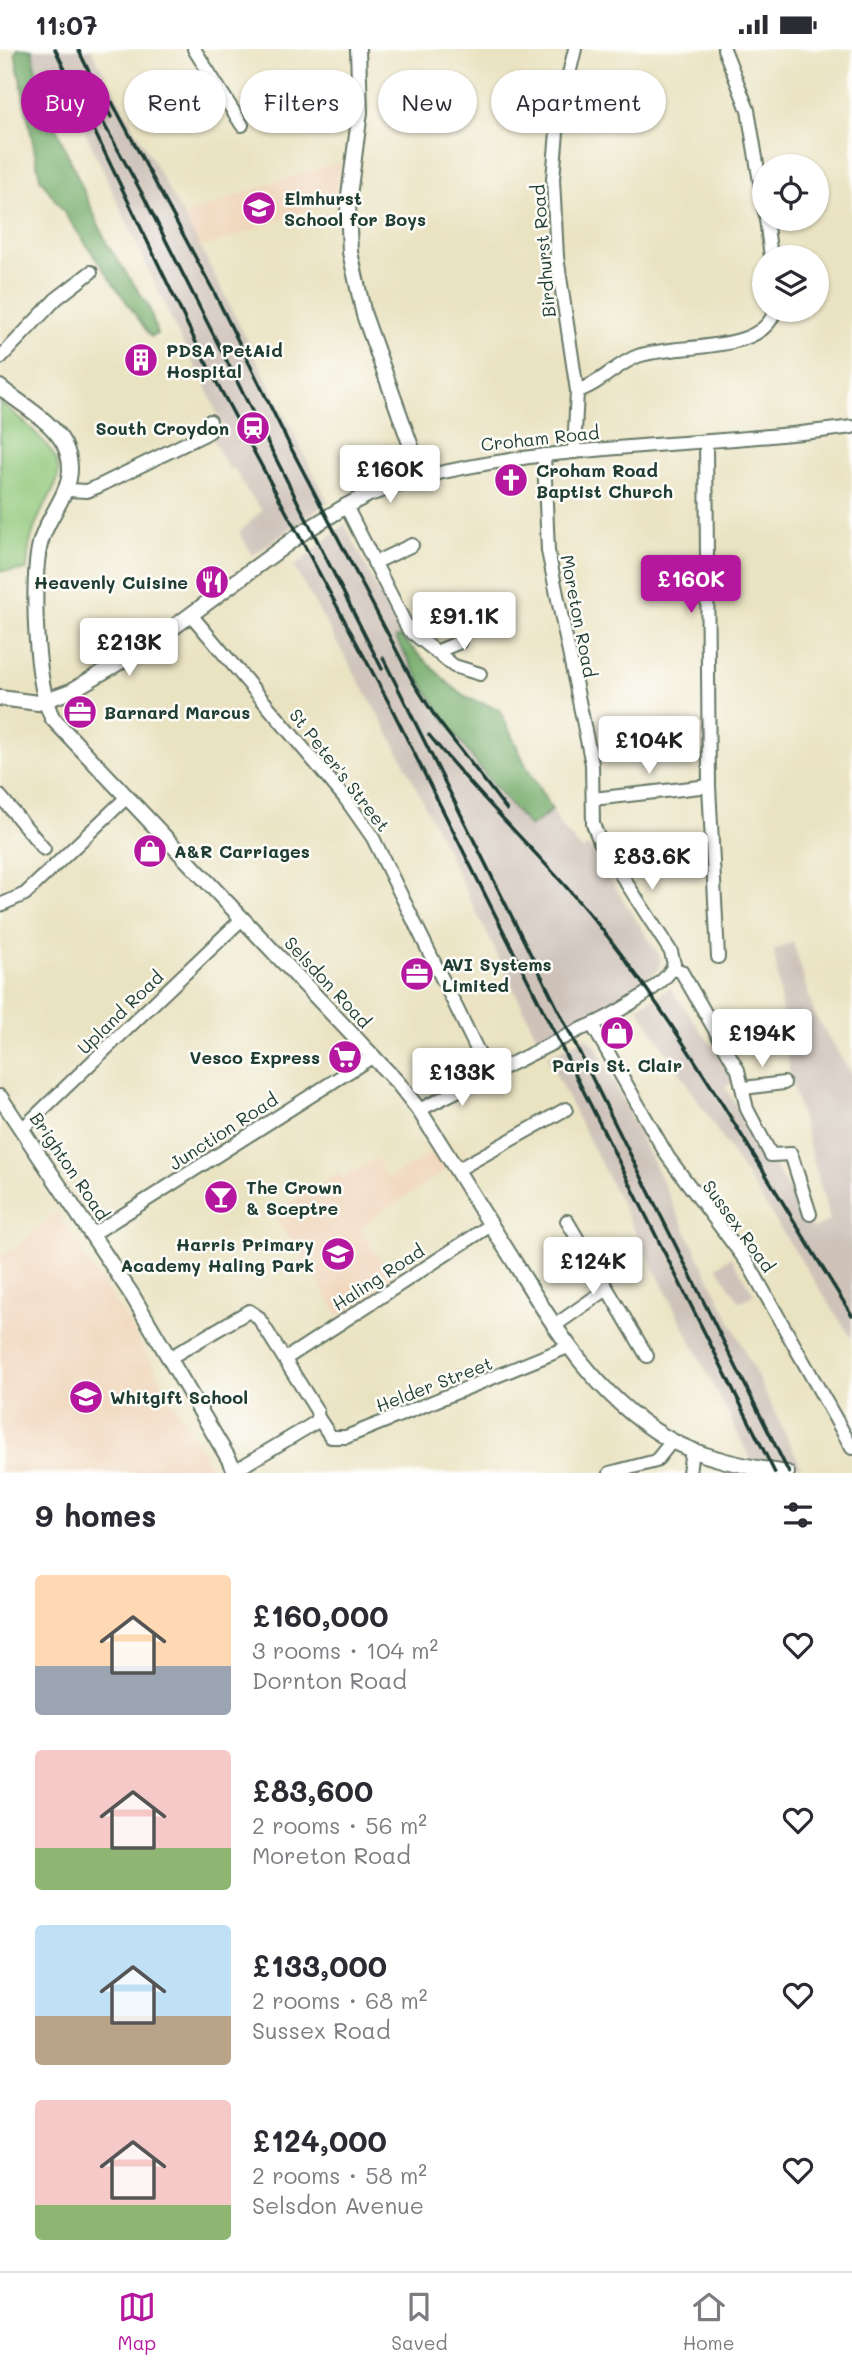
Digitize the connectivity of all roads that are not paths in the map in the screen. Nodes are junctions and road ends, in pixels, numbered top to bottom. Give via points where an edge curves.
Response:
1 (194, 49) edge
2 (358, 49) edge
3 (575, 49) edge
4 (724, 49) edge
5 (240, 122) edge
6 (755, 154) edge
7 (91, 272) dead end
8 (769, 322) edge
9 (0, 358) edge
10 (0, 387) edge
11 (577, 391) junction
12 (210, 421) dead end
13 (852, 427) edge
14 (706, 443) junction
15 (574, 452) junction
16 (544, 455) junction
17 (422, 477) junction
18 (68, 490) junction
19 (346, 506) junction
20 (412, 545) dead end
21 (374, 563) junction
22 (192, 616) junction
23 (460, 642) dead end
24 (436, 652) junction
25 (480, 674) dead end
26 (0, 698) edge
27 (45, 702) junction
28 (709, 786) junction
29 (0, 796) edge
30 (127, 797) junction
31 (593, 804) junction
32 (44, 849) dead end
33 (0, 905) edge
34 (242, 919) junction
35 (718, 957) dead end
36 (673, 969) junction
37 (594, 1028) junction
38 (372, 1057) junction
39 (490, 1076) junction
40 (784, 1083) dead end
41 (744, 1088) junction
42 (0, 1097) edge
43 (566, 1109) dead end
44 (419, 1110) junction
45 (22, 1129) junction
46 (457, 1170) junction
47 (810, 1214) dead end
48 (567, 1221) dead end
49 (491, 1225) junction
50 (93, 1234) junction
51 (607, 1289) junction
52 (554, 1326) junction
53 (568, 1347) junction
54 (647, 1356) dead end
55 (171, 1357) junction
56 (285, 1359) junction
57 (319, 1419) junction
58 (672, 1441) junction
59 (852, 1448) edge
60 (692, 1449) junction
61 (237, 1472) edge
62 (610, 1473) edge
63 (690, 1473) edge
64 (787, 1473) edge

1 - 5 street
2 - 17 main road via 360,112 348,203 350,252 361,306
3 - 11 street, Birdhurst Road via 558,120 553,196
4 - 6 street via 748,110
7 - 9 street via 56,299
8 - 11 street via 749,338 641,355
10 - 18 main road via 61,439 70,464
11 - 15 street, Birdhurst Road
12 - 18 street via 210,431 205,434 99,486
13 - 14 street, Croham Road
14 - 15 street, Croham Road
14 - 28 street
15 - 16 street, Croham Road
16 - 17 street, Croham Road via 490,461
16 - 31 street, Moreton Road via 548,551 592,764
17 - 19 main road, Croham Road
18 - 27 main road via 45,530 38,559 39,655
19 - 21 street
19 - 22 main road, Croham Road via 285,545
20 - 21 street
21 - 24 street via 408,629
22 - 27 main road, Croham Road via 114,667
22 - 39 street, St Peter's Street via 345,798 373,838
23 - 24 street
24 - 25 street via 454,666
26 - 27 main road
27 - 30 main road, Selsdon Road via 56,722
28 - 31 street
28 - 35 street
29 - 32 street
30 - 33 street via 25,894
30 - 34 main road, Selsdon Road
31 - 36 street, Moreton Road via 597,837 671,951
34 - 38 main road, Selsdon Road
34 - 45 street, Upland Road
36 - 37 street via 661,983
36 - 41 street via 681,971 696,995
37 - 39 street via 580,1029
37 - 59 street, Sussex Road via 668,1157 748,1265
38 - 44 main road, Selsdon Road
38 - 50 street, Junction Road
39 - 44 street
40 - 41 street
41 - 47 street via 747,1109 771,1154 792,1154
42 - 45 main road, Brighton Road
43 - 46 street
44 - 46 main road, Selsdon Road
45 - 50 main road, Brighton Road
46 - 49 main road, Selsdon Road
48 - 51 street
49 - 52 main road, Selsdon Road
49 - 56 street, Haling Road
50 - 55 main road, Brighton Road
51 - 52 street
51 - 54 street
52 - 53 main road, Selsdon Road
53 - 57 street, Helder Street via 346,1437 331,1437
53 - 58 main road, Selsdon Road via 614,1398
55 - 56 street via 249,1311 258,1317
55 - 61 main road, Brighton Road
56 - 57 street
57 - 61 street
58 - 60 main road, Selsdon Road
58 - 62 street via 656,1461
60 - 63 street
60 - 64 main road, Selsdon Road

